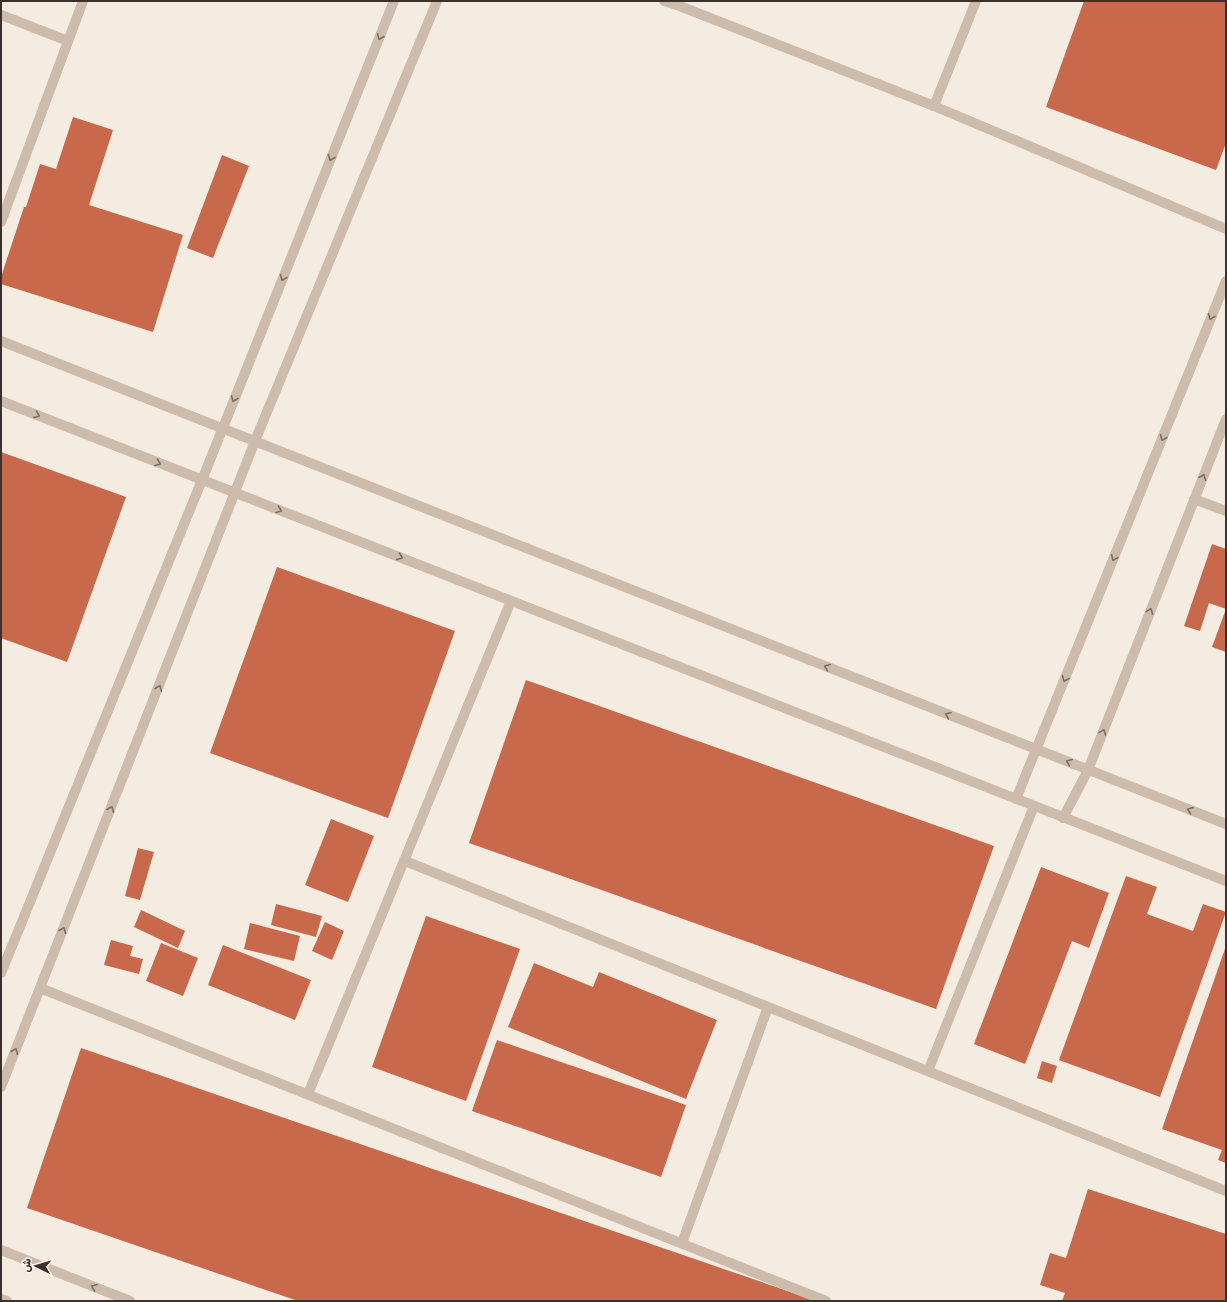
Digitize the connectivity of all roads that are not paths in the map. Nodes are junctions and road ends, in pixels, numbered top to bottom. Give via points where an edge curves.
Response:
1 (83, 1) edge
2 (394, 1) edge
3 (437, 1) edge
4 (664, 1) edge
5 (976, 1) edge
6 (1, 15) edge
7 (68, 41) junction
8 (934, 106) junction
9 (1, 222) edge
10 (1226, 229) edge
11 (1226, 281) edge
12 (1, 341) edge
13 (1, 401) edge
14 (1226, 419) edge
15 (222, 428) junction
16 (256, 441) junction
17 (202, 480) junction
18 (236, 493) junction
19 (1194, 499) junction
20 (1226, 511) edge
21 (511, 601) junction
22 (1036, 749) junction
23 (1088, 770) junction
24 (1016, 799) junction
25 (1034, 806) junction
26 (1063, 818) junction
27 (1226, 824) edge
28 (405, 861) junction
29 (1226, 881) edge
30 (1, 973) edge
31 (40, 988) junction
32 (768, 1007) junction
33 (928, 1071) junction
34 (1, 1087) edge
35 (308, 1094) junction
36 (1226, 1191) edge
37 (682, 1243) junction
38 (1, 1250) edge
39 (1, 1299) edge
40 (7, 1301) edge
41 (130, 1301) edge
42 (826, 1301) edge

1 - 7 street
2 -> 15 street
3 - 16 street
4 - 8 street
5 - 8 street
6 - 7 street
7 - 9 street
8 - 10 street
11 -> 22 street
12 - 15 street
13 -> 17 street
19 -> 14 street
15 - 16 street
15 - 17 street
16 - 18 street
22 -> 16 street
17 - 18 street
17 - 30 street
18 -> 21 street
31 -> 18 street
19 - 20 street
23 -> 19 street
21 - 24 street
21 - 28 street
23 -> 22 street
22 - 24 street
23 - 26 street
27 -> 23 street
24 - 25 street
25 - 26 street
25 - 33 street
26 - 29 street
28 - 32 street
28 - 35 street
34 -> 31 street
31 - 35 street
32 - 33 street
32 - 37 street
33 - 36 street
35 - 37 street
37 - 42 street
41 -> 38 street
39 - 40 street

